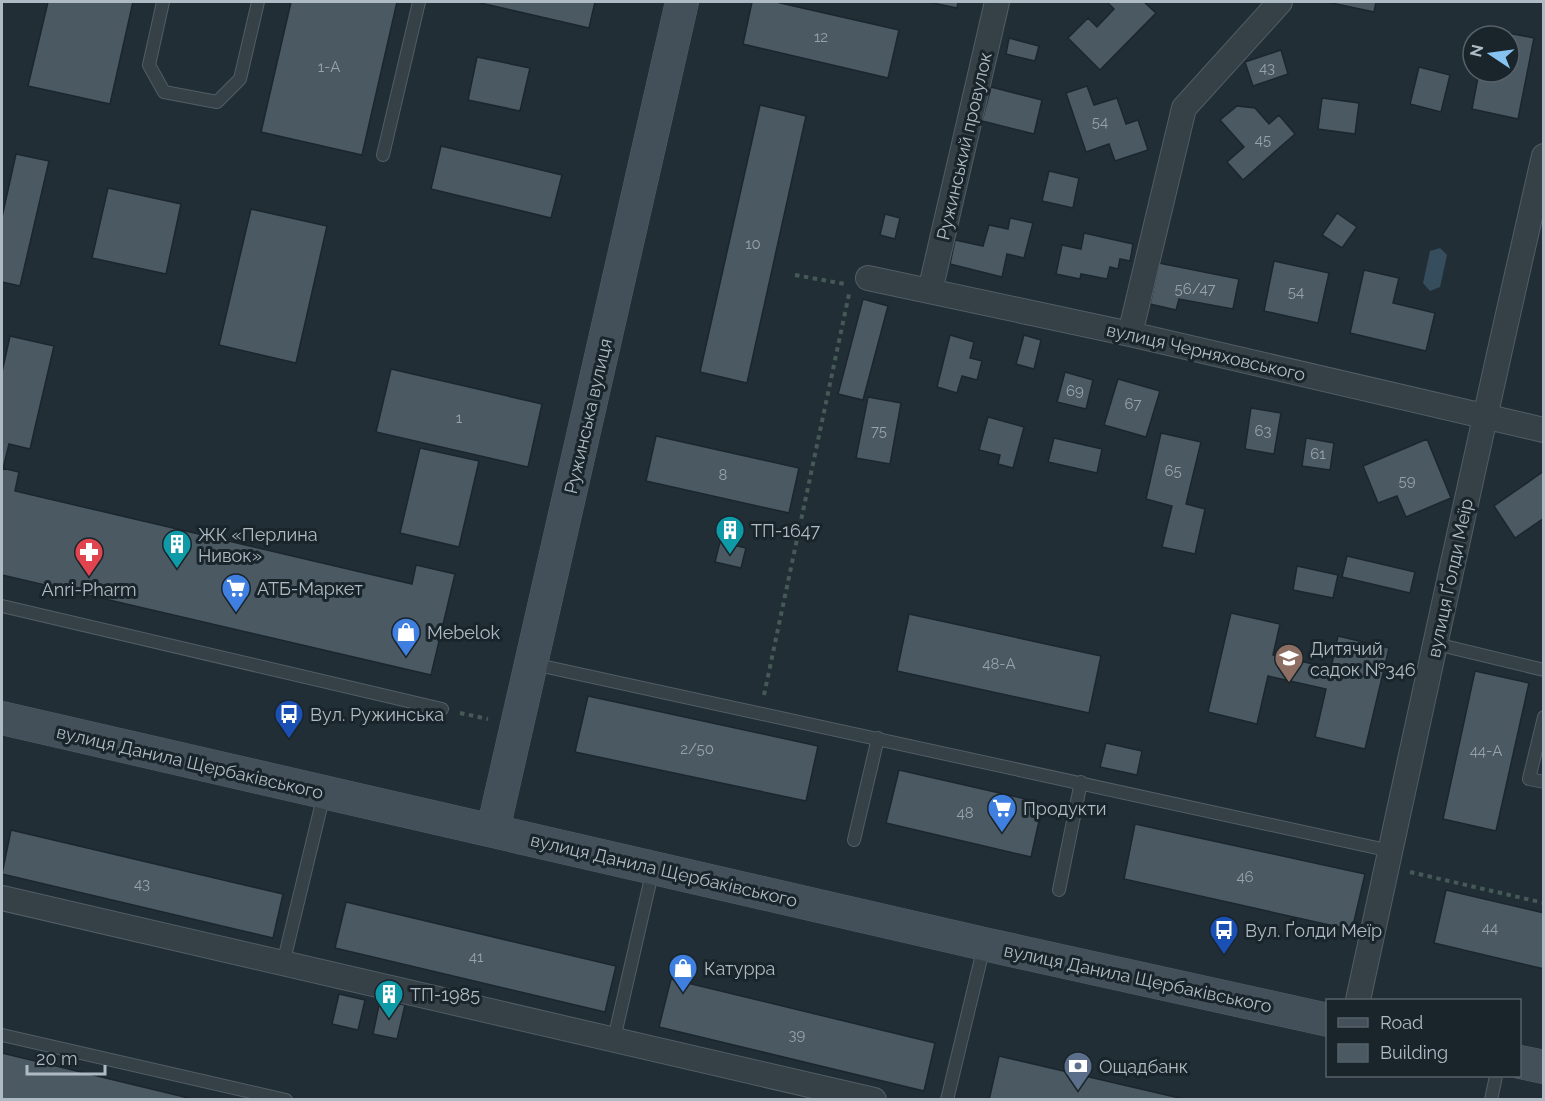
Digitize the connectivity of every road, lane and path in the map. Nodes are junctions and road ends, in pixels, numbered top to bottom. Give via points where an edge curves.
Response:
1 (163, 2) edge
2 (258, 2) edge
3 (419, 2) edge
4 (682, 2) edge
5 (997, 2) edge
6 (1280, 2) edge
7 (383, 155) dead end
8 (1544, 156) edge
9 (795, 275) dead end
10 (868, 278) dead end
11 (930, 291) junction
12 (1130, 334) junction
13 (1483, 416) junction
14 (1544, 430) edge
15 (2, 606) edge
16 (1436, 644) junction
17 (531, 664) junction
18 (1544, 670) edge
19 (441, 709) joint
20 (760, 713) junction
21 (1544, 717) edge
22 (2, 718) edge
23 (489, 719) dead end
24 (878, 738) junction
25 (1082, 782) junction
26 (1544, 782) edge
27 (324, 792) junction
28 (493, 830) junction
29 (854, 840) dead end
30 (1389, 859) junction
31 (653, 868) junction
32 (1059, 890) dead end
33 (2, 898) edge
34 (1544, 903) edge
35 (984, 944) junction
36 (283, 964) junction
37 (1358, 999) edge
38 (1326, 1020) edge
39 (2, 1035) edge
40 (614, 1039) junction
41 (1521, 1062) edge
42 (1544, 1067) edge
43 (1496, 1077) edge
44 (286, 1100) edge
45 (874, 1100) edge
46 (947, 1100) edge
47 (1491, 1100) edge

1 - 2 lane via 149,65 164,92 217,102 240,79
3 - 7 lane
4 - 17 main road, Ружинська вулиця
5 - 11 street, Ружинський провулок
6 - 12 street via 1184,108
8 - 13 street, вулиця Ґолди Меїр
9 - 20 path via 851,285
10 - 11 street, вулиця Черняховського
11 - 12 street, вулиця Черняховського
12 - 13 street, вулиця Черняховського
13 - 14 street, вулиця Черняховського
13 - 16 street, вулиця Ґолди Меїр
15 - 19 lane
16 - 18 lane
16 - 30 street, вулиця Ґолди Меїр
17 - 20 lane
17 - 28 main road, Ружинська вулиця
19 - 23 path
20 - 24 lane
21 - 26 lane via 1529,779
22 - 27 main road, вулиця Данила Щербаківського
24 - 25 lane
24 - 29 lane
25 - 30 lane
25 - 32 lane
27 - 28 main road, вулиця Данила Щербаківського
27 - 36 lane
28 - 31 main road, вулиця Данила Щербаківського
30 - 34 path
30 - 37 street, вулиця Ґолди Меїр
31 - 35 main road, вулиця Данила Щербаківського
31 - 40 lane
33 - 36 street
35 - 38 main road, вулиця Данила Щербаківського
35 - 46 lane
36 - 40 street
39 - 44 lane
40 - 45 street
41 - 42 main road
43 - 47 lane

